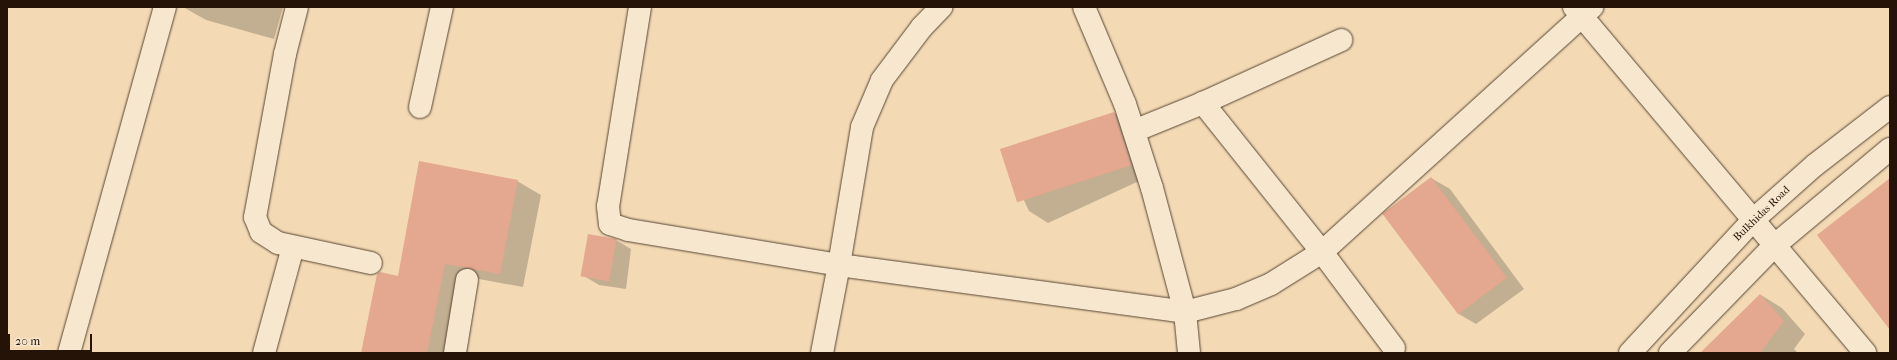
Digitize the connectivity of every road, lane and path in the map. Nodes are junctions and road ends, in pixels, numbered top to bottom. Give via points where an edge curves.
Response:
1 (165, 7) edge
2 (297, 7) edge
3 (442, 7) edge
4 (640, 7) edge
5 (941, 7) edge
6 (1084, 7) edge
7 (1583, 10) edge
8 (1341, 40) dead end
9 (1203, 103) junction
10 (420, 107) dead end
11 (1890, 107) edge
12 (1134, 131) junction
13 (1890, 149) edge
14 (1752, 220) junction
15 (1775, 245) junction
16 (293, 247) junction
17 (1322, 252) junction
18 (371, 263) dead end
19 (839, 265) junction
20 (467, 280) dead end
21 (1185, 312) junction
22 (1390, 351) edge
23 (69, 353) edge
24 (264, 353) edge
25 (455, 353) edge
26 (822, 353) edge
27 (1190, 353) edge
28 (1630, 353) edge
29 (1670, 353) edge
30 (1865, 353) edge

1 - 23 street
2 - 16 street via 285,54 255,217 261,232 278,243
3 - 10 street
4 - 19 street via 608,206 610,224 628,230
5 - 19 street via 922,27 882,80 862,127
6 - 12 street
7 - 14 street
7 - 17 street
8 - 9 street
9 - 12 street
9 - 17 street
11 - 14 street, Bulkhidas Road via 1815,165
12 - 21 street
13 - 15 street
14 - 15 street
14 - 28 street, Bulkhidas Road
15 - 29 street
15 - 30 street
16 - 18 street
16 - 24 street
17 - 21 street via 1271,284 1236,299
17 - 22 street
19 - 21 street
19 - 26 street
20 - 25 street
21 - 27 street

